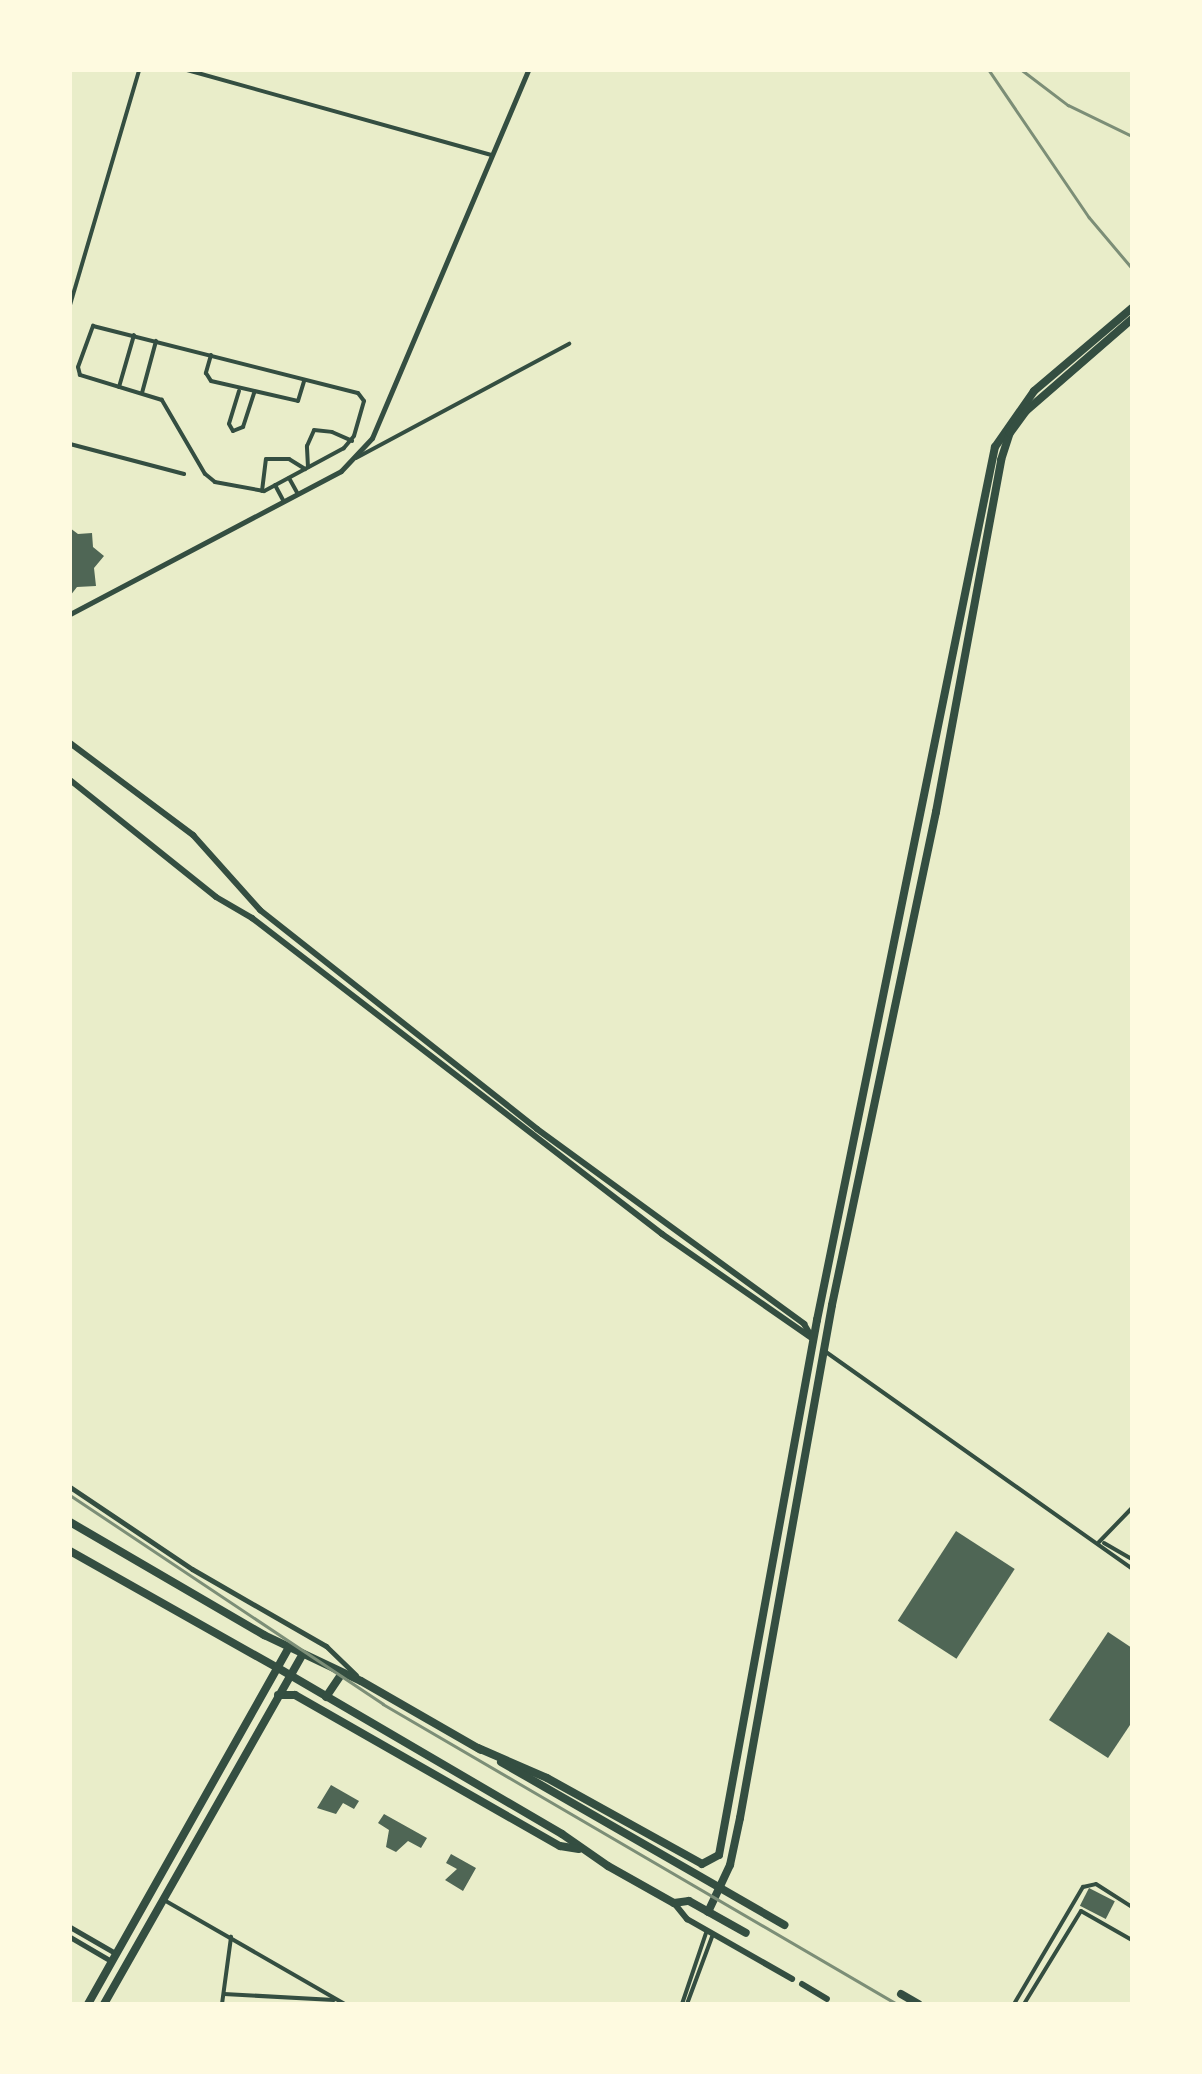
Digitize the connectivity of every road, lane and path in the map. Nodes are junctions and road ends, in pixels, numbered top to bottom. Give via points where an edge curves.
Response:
1 (139, 70) edge
2 (188, 70) edge
3 (528, 70) edge
4 (492, 155) junction
5 (70, 305) edge
6 (1132, 308) edge
7 (1132, 319) edge
8 (134, 335) junction
9 (156, 341) junction
10 (569, 344) dead end
11 (1086, 354) junction
12 (210, 355) junction
13 (304, 379) junction
14 (119, 387) junction
15 (240, 389) junction
16 (254, 392) junction
17 (142, 394) junction
18 (352, 441) junction
19 (70, 444) edge
20 (352, 460) junction
21 (307, 468) junction
22 (184, 474) dead end
23 (289, 478) junction
24 (274, 486) junction
25 (262, 492) junction
26 (298, 494) junction
27 (284, 502) junction
28 (70, 614) edge
29 (70, 743) edge
30 (70, 780) edge
31 (779, 1306) junction
32 (773, 1314) junction
33 (814, 1340) junction
34 (824, 1351) junction
35 (70, 1488) edge
36 (1132, 1508) edge
37 (70, 1522) edge
38 (1099, 1542) junction
39 (70, 1551) edge
40 (1132, 1559) edge
41 (1132, 1569) edge
42 (289, 1647) junction
43 (302, 1655) junction
44 (278, 1668) junction
45 (342, 1673) junction
46 (290, 1675) junction
47 (361, 1681) junction
48 (278, 1695) junction
49 (326, 1698) junction
50 (478, 1748) junction
51 (581, 1850) junction
52 (719, 1888) junction
53 (164, 1900) junction
54 (674, 1903) junction
55 (1132, 1908) edge
56 (708, 1912) junction
57 (1066, 1912) junction
58 (1075, 1918) junction
59 (784, 1924) dead end
60 (70, 1927) edge
61 (710, 1932) junction
62 (746, 1933) dead end
63 (70, 1937) edge
64 (231, 1937) junction
65 (1132, 1940) edge
66 (116, 1959) junction
67 (792, 1979) dead end
68 (802, 1984) dead end
69 (224, 1994) junction
70 (901, 1994) dead end
71 (827, 1999) dead end
72 (342, 2002) edge
73 (88, 2004) edge
74 (105, 2004) edge
75 (222, 2004) edge
76 (684, 2004) edge
77 (918, 2004) edge
78 (1014, 2004) edge
79 (1024, 2004) edge

1 - 5 street
2 - 4 street
3 - 4 street
4 - 20 street via 372,438
6 - 11 highway
7 - 11 highway
8 - 9 street
8 - 14 street
8 - 14 street via 93,326 82,349 80,374
9 - 12 street
9 - 17 street
10 - 20 street
11 - 33 highway via 1020,406 994,447
11 - 34 highway via 1026,411 1000,460 936,812
12 - 13 street
12 - 15 street via 208,379
13 - 16 street via 299,401
13 - 18 street via 362,395
14 - 17 street
15 - 16 street
15 - 16 street via 233,431 243,426
17 - 25 street via 166,404 209,479
18 - 21 street
18 - 21 street via 314,430
19 - 22 street
20 - 26 street
21 - 23 street
21 - 25 street via 266,459
23 - 24 street
23 - 26 street
24 - 25 street
24 - 27 street
26 - 27 street
27 - 28 street
29 - 31 main road via 193,834 260,910 537,1129
30 - 32 main road via 216,898 252,918
31 - 32 main road
31 - 33 main road
32 - 33 main road
33 - 50 highway via 720,1856 702,1864 547,1778
34 - 38 street
34 - 52 highway via 743,1804
35 - 47 street via 326,1646
36 - 38 street
37 - 42 highway
38 - 40 street
38 - 41 street
39 - 44 highway
42 - 43 highway
42 - 44 highway
43 - 45 highway
43 - 46 highway
44 - 46 highway
44 - 66 highway
45 - 47 highway
45 - 49 highway
46 - 48 highway
46 - 49 highway
47 - 50 highway
48 - 51 highway via 296,1695 560,1846
48 - 53 highway
49 - 51 highway
50 - 52 highway
51 - 54 highway
52 - 56 highway
52 - 59 highway
53 - 64 street
53 - 74 highway
54 - 56 highway via 690,1901
54 - 61 main road
55 - 57 street via 1091,1882
56 - 62 highway
57 - 58 street
57 - 78 street
58 - 65 street via 1088,1912
58 - 79 street
60 - 66 street
61 - 67 main road
61 - 76 street
63 - 66 street
64 - 69 street
64 - 72 street
66 - 73 highway
68 - 71 main road
69 - 72 street
69 - 75 street
70 - 77 highway

